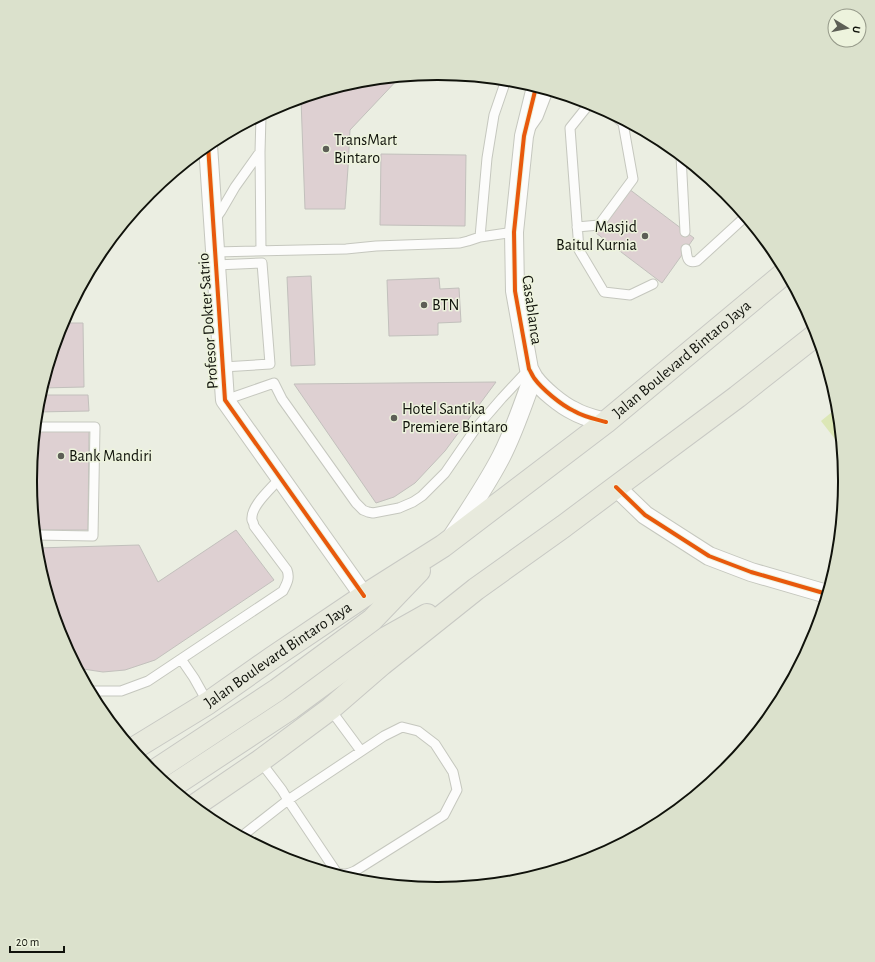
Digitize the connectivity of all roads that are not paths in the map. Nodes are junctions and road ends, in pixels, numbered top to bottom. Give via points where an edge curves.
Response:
1 (504, 86) edge
2 (535, 92) edge
3 (546, 96) edge
4 (585, 109) edge
5 (260, 122) edge
6 (624, 127) edge
7 (524, 136) junction
8 (260, 152) junction
9 (209, 153) edge
10 (681, 163) edge
11 (742, 220) edge
12 (214, 222) junction
13 (577, 227) junction
14 (514, 232) junction
15 (685, 232) dead end
16 (480, 237) junction
17 (686, 249) dead end
18 (261, 251) junction
19 (216, 258) junction
20 (781, 276) edge
21 (653, 284) dead end
22 (812, 338) edge
23 (223, 367) junction
24 (531, 373) junction
25 (225, 400) junction
26 (606, 422) junction
27 (40, 427) edge
28 (280, 478) junction
29 (616, 488) junction
30 (40, 535) edge
31 (446, 543) junction
32 (476, 589) junction
33 (822, 593) edge
34 (364, 596) junction
35 (181, 659) junction
36 (97, 691) edge
37 (208, 702) junction
38 (330, 709) junction
39 (141, 744) edge
40 (361, 751) junction
41 (260, 762) junction
42 (159, 768) edge
43 (176, 784) edge
44 (288, 800) junction
45 (199, 803) edge
46 (246, 833) edge
47 (334, 868) edge
48 (352, 872) edge

1 - 16 lane via 494,115 487,158
2 - 7 street, Casablanca
3 - 7 lane via 538,117
4 - 13 lane via 570,128
5 - 8 lane
6 - 13 lane via 633,180 599,225
7 - 14 street, Casablanca
8 - 12 lane
8 - 18 lane
9 - 12 street, Profesor Dokter Satrio
10 - 15 lane
11 - 17 lane via 697,261 688,260
12 - 19 street, Profesor Dokter Satrio
13 - 21 lane via 579,250 604,292 630,295
14 - 16 lane
14 - 24 street, Casablanca via 515,291
16 - 18 lane via 460,243
18 - 19 lane
19 - 23 street, Profesor Dokter Satrio
19 - 23 lane via 262,263 270,364
20 - 26 main road, Jalan Boulevard Bintaro Jaya
22 - 29 main road
23 - 25 street, Profesor Dokter Satrio
24 - 25 lane via 502,398 476,428 445,473 422,496 399,508 373,513 363,510 356,503 282,399 274,383
24 - 26 street via 559,402 589,418
24 - 31 street via 517,422 502,456
25 - 28 street, Profesor Dokter Satrio
26 - 31 main road, Jalan Boulevard Bintaro Jaya
27 - 30 lane via 95,427 93,536
28 - 34 street, Profesor Dokter Satrio
28 - 35 lane via 258,502 252,519 254,526 287,570 288,580 283,591
29 - 32 main road
29 - 33 street via 645,515 709,556 751,572
31 - 34 main road, Jalan Boulevard Bintaro Jaya
31 - 42 main road, Jalan Boulevard Bintaro Jaya via 372,620 277,690
32 - 38 main road
32 - 43 main road via 386,638 280,715
34 - 37 main road, Jalan Boulevard Bintaro Jaya
35 - 36 lane via 148,681 121,691
35 - 37 lane
37 - 39 main road, Jalan Boulevard Bintaro Jaya
38 - 40 lane
38 - 41 main road
40 - 44 lane
40 - 48 lane via 402,727 418,730 435,744 453,772 457,790 444,815
41 - 44 lane
41 - 45 main road
44 - 46 lane
44 - 47 lane

